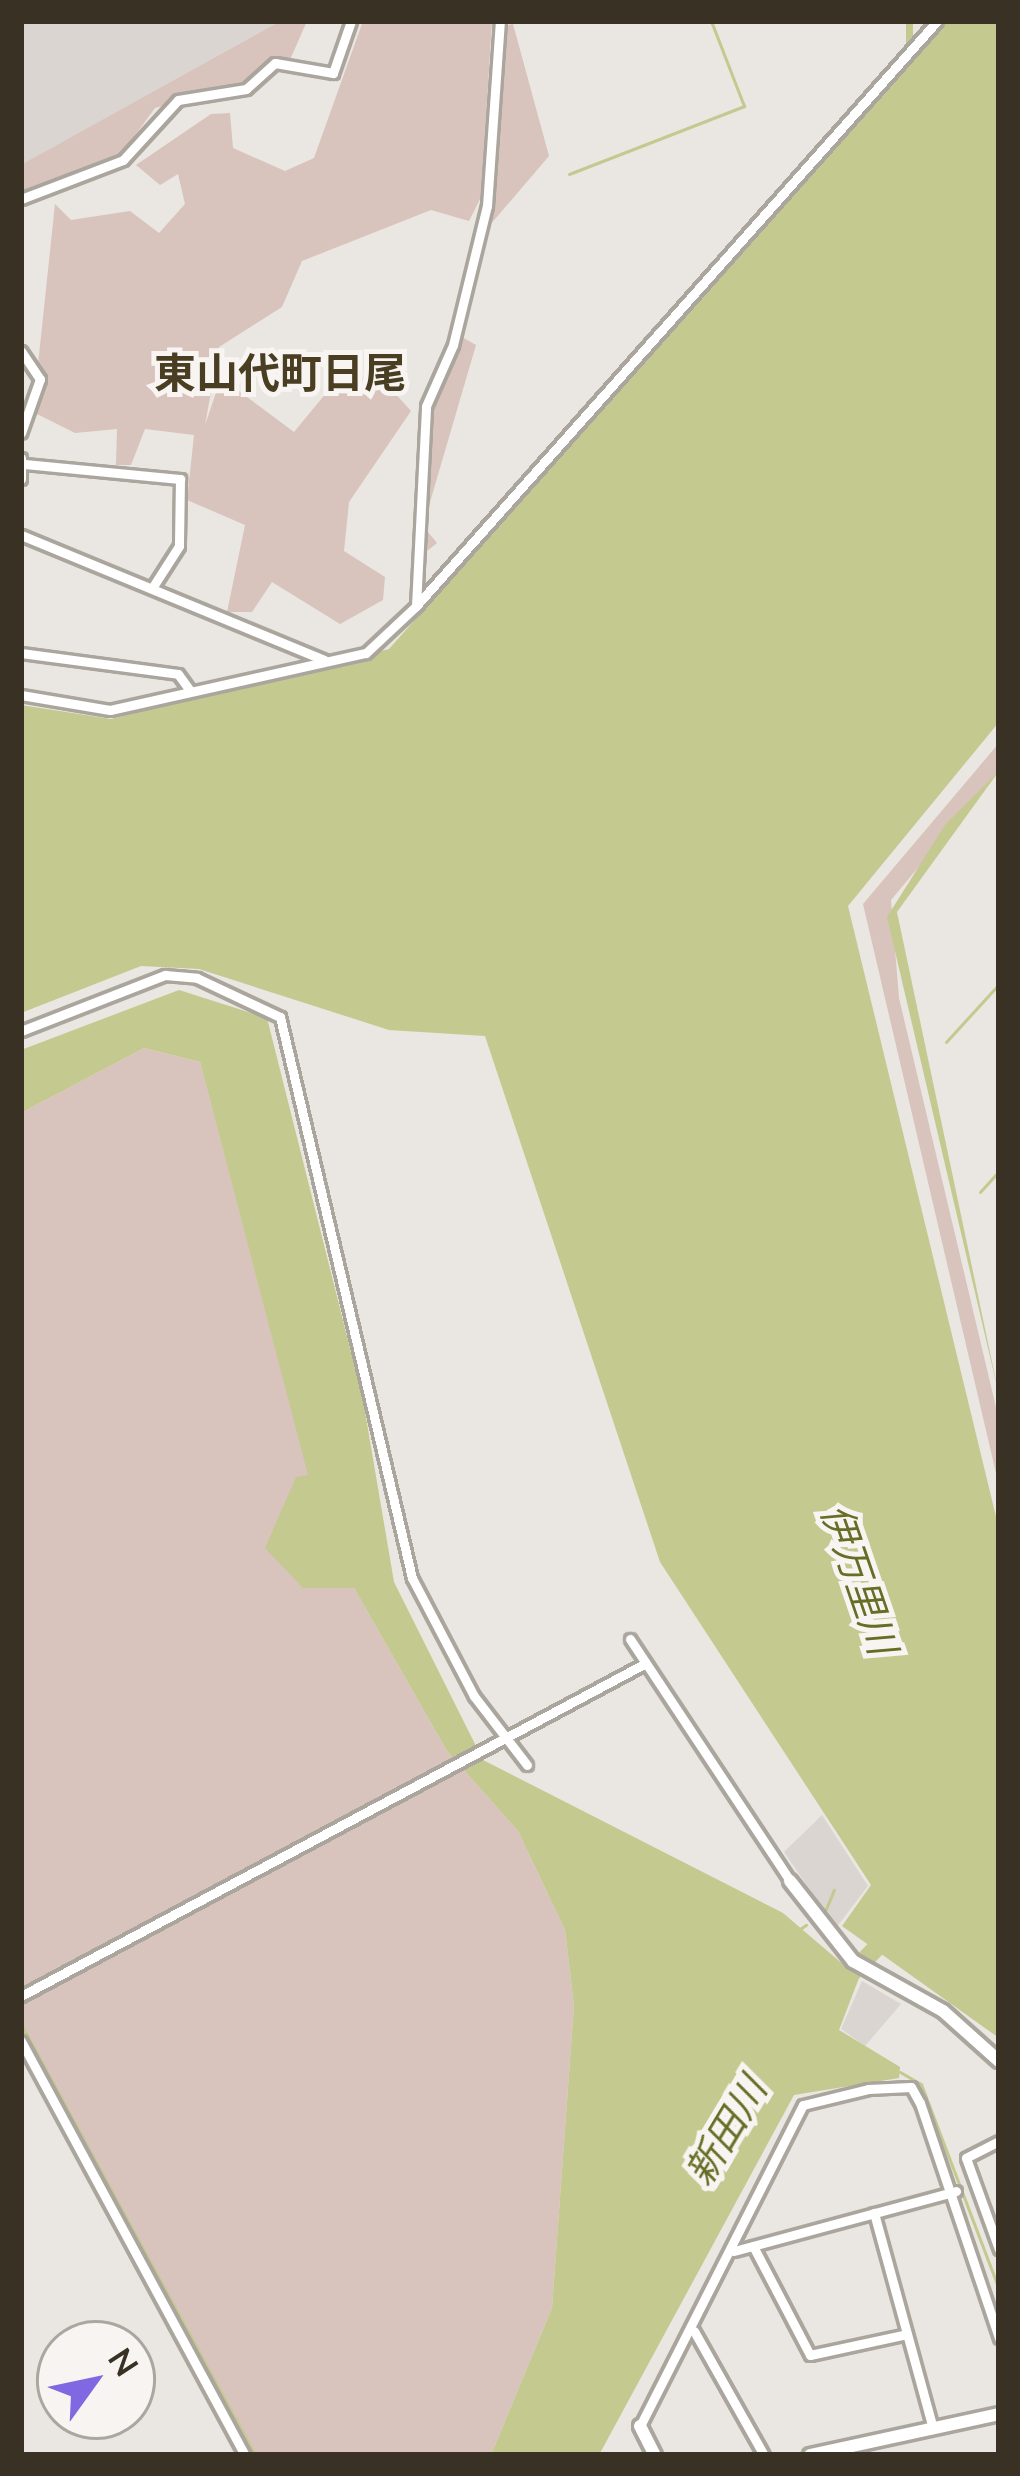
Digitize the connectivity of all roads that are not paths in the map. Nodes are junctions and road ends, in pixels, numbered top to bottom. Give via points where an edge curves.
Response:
1 (351, 21) edge
2 (500, 21) edge
3 (937, 21) edge
4 (21, 199) edge
5 (21, 351) edge
6 (21, 433) edge
7 (22, 461) edge
8 (21, 479) edge
9 (21, 535) edge
10 (152, 588) junction
11 (416, 606) junction
12 (21, 653) edge
13 (324, 660) junction
14 (189, 689) junction
15 (21, 695) edge
16 (21, 1031) edge
17 (630, 1639) dead end
18 (646, 1663) junction
19 (496, 1742) junction
20 (526, 1765) dead end
21 (790, 1881) joint
22 (21, 1996) edge
23 (21, 2041) edge
24 (999, 2061) edge
25 (999, 2140) edge
26 (956, 2191) junction
27 (874, 2213) junction
28 (753, 2246) junction
29 (999, 2249) edge
30 (734, 2251) junction
31 (694, 2331) junction
32 (908, 2334) junction
33 (999, 2338) edge
34 (999, 2414) edge
35 (640, 2426) joint
36 (933, 2428) junction
37 (245, 2455) edge
38 (655, 2455) edge
39 (764, 2455) edge
40 (810, 2455) edge

1 - 4 street via 333,73 275,63 246,89 178,100 123,160
2 - 11 street via 487,206 453,346 426,406
3 - 11 street
5 - 6 street via 40,379
7 - 8 street
7 - 10 street via 180,479 178,546
9 - 10 street
10 - 13 street
11 - 13 street via 378,648
12 - 14 street via 178,674
13 - 14 street
14 - 15 street via 110,710
16 - 19 street via 165,976 197,978 280,1017 412,1578
17 - 18 street
18 - 19 street
18 - 21 street
19 - 20 street
19 - 22 street
21 - 24 street via 854,1960 943,2011
23 - 37 street
25 - 29 street via 966,2158
26 - 27 street
26 - 30 street via 911,2087 803,2105
26 - 33 street
27 - 28 street
27 - 32 street
28 - 30 street
28 - 32 street via 810,2355
30 - 31 street
31 - 35 street
31 - 39 street
32 - 36 street
34 - 36 street
35 - 38 street
36 - 40 street

